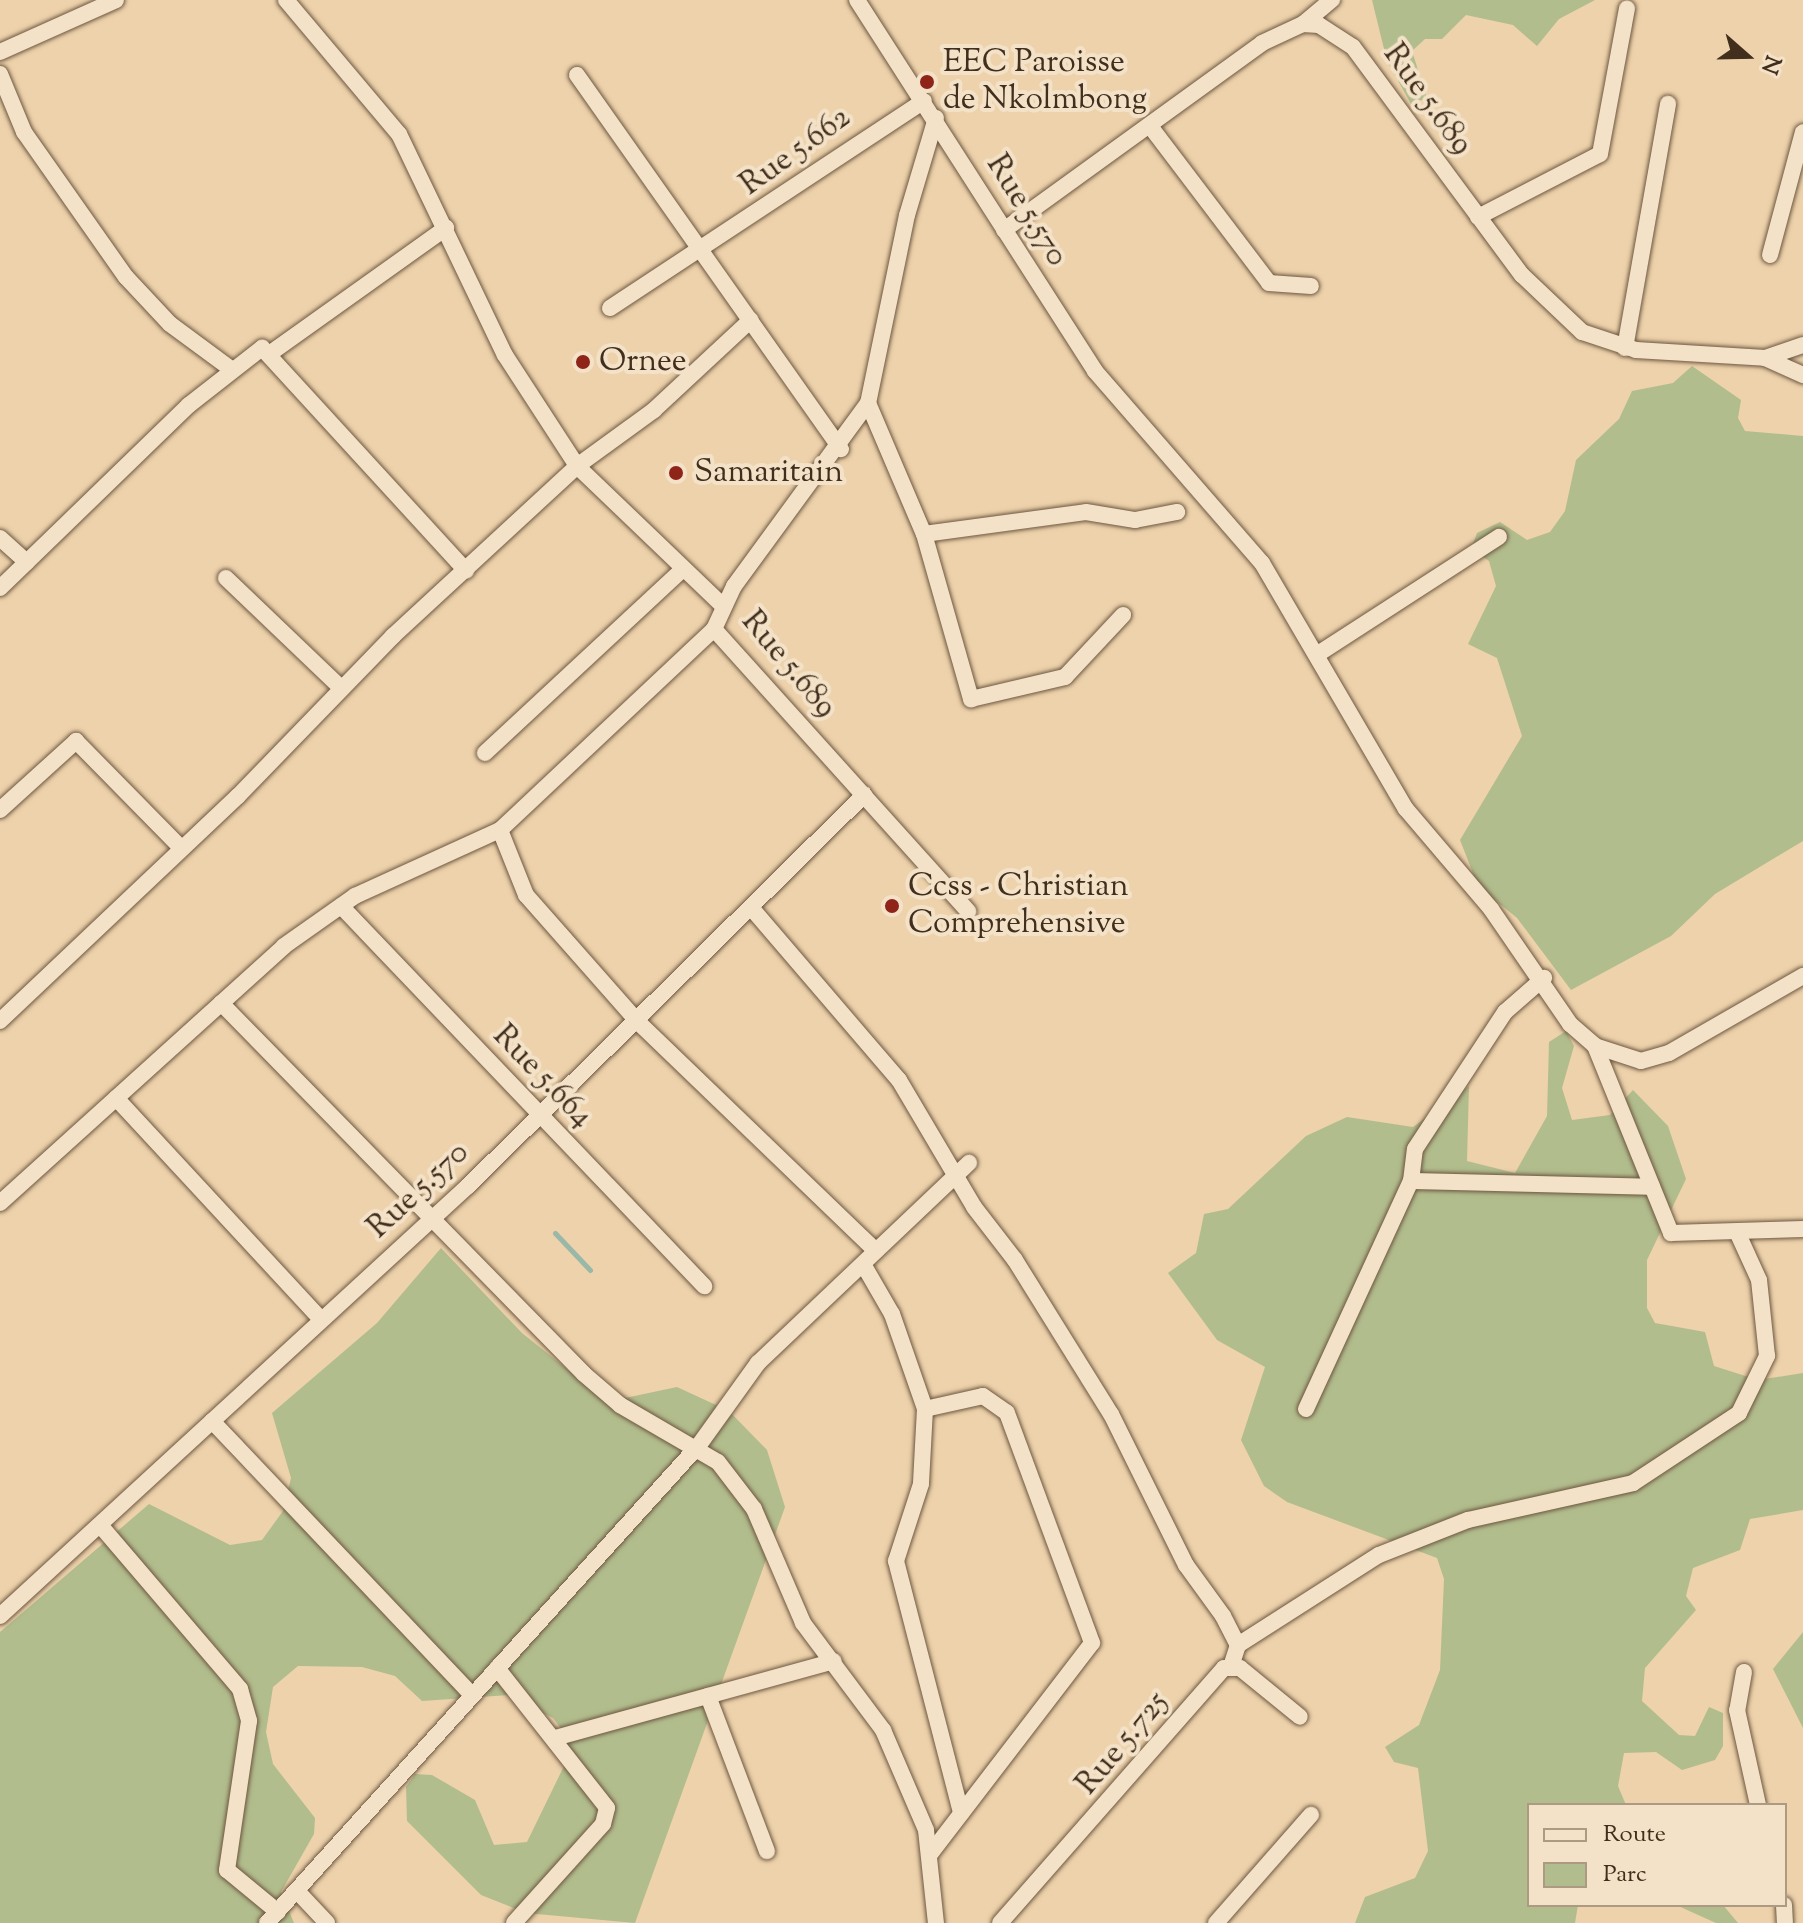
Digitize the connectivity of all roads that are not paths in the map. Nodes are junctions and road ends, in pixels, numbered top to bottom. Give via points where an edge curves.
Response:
1 (116, 0) edge
2 (286, 0) edge
3 (857, 0) edge
4 (1332, 0) edge
5 (1627, 8) dead end
6 (1303, 24) junction
7 (0, 52) edge
8 (0, 74) edge
9 (577, 75) dead end
10 (924, 101) junction
11 (1668, 104) dead end
12 (936, 118) junction
13 (1150, 126) junction
14 (1803, 132) edge
15 (1478, 217) junction
16 (446, 228) junction
17 (1004, 230) junction
18 (701, 248) junction
19 (1770, 255) dead end
20 (1311, 286) dead end
21 (610, 308) dead end
22 (751, 320) junction
23 (1803, 345) edge
24 (1625, 348) junction
25 (272, 352) junction
26 (1765, 358) junction
27 (231, 369) junction
28 (1803, 375) edge
29 (868, 403) junction
30 (841, 449) junction
31 (577, 466) junction
32 (1177, 512) dead end
33 (924, 534) junction
34 (1499, 537) dead end
35 (0, 538) edge
36 (27, 562) junction
37 (683, 569) junction
38 (466, 571) junction
39 (226, 578) dead end
40 (0, 588) edge
41 (723, 606) junction
42 (1123, 615) dead end
43 (714, 629) junction
44 (1321, 652) junction
45 (340, 687) junction
46 (485, 753) dead end
47 (864, 795) junction
48 (0, 810) edge
49 (500, 830) junction
50 (181, 848) junction
51 (341, 906) junction
52 (754, 911) junction
53 (968, 911) dead end
54 (1803, 976) edge
55 (1544, 978) junction
56 (221, 1003) junction
57 (0, 1021) edge
58 (638, 1022) junction
59 (1595, 1046) junction
60 (116, 1098) junction
61 (539, 1116) junction
62 (969, 1163) dead end
63 (956, 1176) junction
64 (1411, 1181) junction
65 (1652, 1187) junction
66 (0, 1203) edge
67 (431, 1219) junction
68 (1803, 1229) edge
69 (1738, 1234) junction
70 (876, 1251) junction
71 (863, 1264) junction
72 (704, 1286) dead end
73 (321, 1319) junction
74 (925, 1409) junction
75 (1306, 1409) dead end
76 (212, 1421) junction
77 (699, 1445) junction
78 (100, 1525) junction
79 (0, 1616) edge
80 (1238, 1645) junction
81 (834, 1661) junction
82 (1231, 1666) junction
83 (497, 1668) junction
84 (1744, 1672) dead end
85 (472, 1695) junction
86 (708, 1696) junction
87 (1300, 1717) dead end
88 (555, 1738) junction
89 (1758, 1803) edge
90 (961, 1813) junction
91 (1311, 1815) dead end
92 (767, 1851) dead end
93 (930, 1854) junction
94 (297, 1891) junction
95 (273, 1917) edge
96 (937, 1922) edge
97 (327, 1923) edge
98 (514, 1923) edge
99 (1000, 1923) edge
100 (1216, 1923) edge

1 - 7 street
2 - 16 street via 399,134
3 - 10 street, Rue 5.570
4 - 6 street
5 - 15 street via 1600,154
6 - 13 street via 1262,43
6 - 15 street, Rue 5.689 via 1338,32 1353,47
8 - 27 street via 24,132 126,277 170,324
9 - 18 street
10 - 12 street, Rue 5.570
10 - 18 street, Rue 5.662
11 - 24 street
12 - 17 street, Rue 5.570
12 - 29 street, Rue 5.689 via 907,215
13 - 17 street
13 - 20 street via 1269,283
14 - 19 street
15 - 24 street, Rue 5.689 via 1522,275 1582,332
16 - 25 street
16 - 31 street via 505,355
17 - 44 street, Rue 5.570 via 1095,371 1262,563
18 - 21 street, Rue 5.662
18 - 22 street
22 - 30 street
22 - 31 street via 654,410
23 - 26 street
24 - 26 street, Rue 5.689
25 - 27 street via 262,348
25 - 38 street
26 - 28 street, Rue 5.689
27 - 36 street
29 - 30 street, Rue 5.689
29 - 33 street
30 - 41 street, Rue 5.689
31 - 37 street
31 - 38 street
32 - 33 street via 1135,520 1086,512
33 - 42 street via 971,699 1065,677
34 - 44 street
35 - 36 street
36 - 40 street
37 - 41 street
37 - 46 street
38 - 45 street
39 - 45 street
41 - 43 street, Rue 5.689
43 - 47 street, Rue 5.689
43 - 49 street
44 - 55 street, Rue 5.570 via 1406,809
45 - 50 street
47 - 52 street, Rue 5.570
47 - 53 street, Rue 5.689
48 - 50 street via 76,741
49 - 51 street
49 - 58 street via 526,895
50 - 57 street
51 - 56 street
51 - 61 street, Rue 5.664
52 - 58 street, Rue 5.570
52 - 63 street via 899,1080
54 - 59 street via 1669,1053 1641,1061
55 - 59 street, Rue 5.570 via 1570,1024
55 - 64 street via 1505,1012 1423,1136
56 - 60 street
56 - 67 street
58 - 61 street, Rue 5.570
58 - 70 street
59 - 65 street
60 - 66 street
60 - 73 street
61 - 67 street, Rue 5.570
61 - 72 street, Rue 5.664
62 - 63 street
63 - 70 street
63 - 80 street via 1111,1414 1186,1565
64 - 65 street
64 - 75 street
65 - 69 street via 1671,1233
67 - 73 street, Rue 5.570
67 - 77 street via 620,1405
68 - 69 street
69 - 80 street via 1759,1280 1767,1356 1739,1413 1633,1483 1468,1520 1379,1555
70 - 71 street
71 - 74 street via 892,1314
71 - 77 street via 758,1363
73 - 76 street, Rue 5.570
74 - 90 street via 921,1484 896,1561
74 - 90 street via 983,1396 1007,1413 1091,1630 1086,1652
76 - 78 street, Rue 5.570
76 - 85 street
77 - 81 street via 754,1509 803,1623
77 - 83 street
78 - 79 street, Rue 5.570
78 - 95 street via 240,1689 249,1721 227,1870
80 - 82 street
81 - 86 street
81 - 93 street via 883,1730
82 - 87 street
82 - 99 street, Rue 5.725
83 - 85 street
83 - 88 street
84 - 89 street via 1737,1710
85 - 94 street
86 - 88 street
86 - 92 street
88 - 98 street via 604,1799 606,1816
90 - 93 street
91 - 100 street
93 - 96 street
94 - 95 street
94 - 97 street

